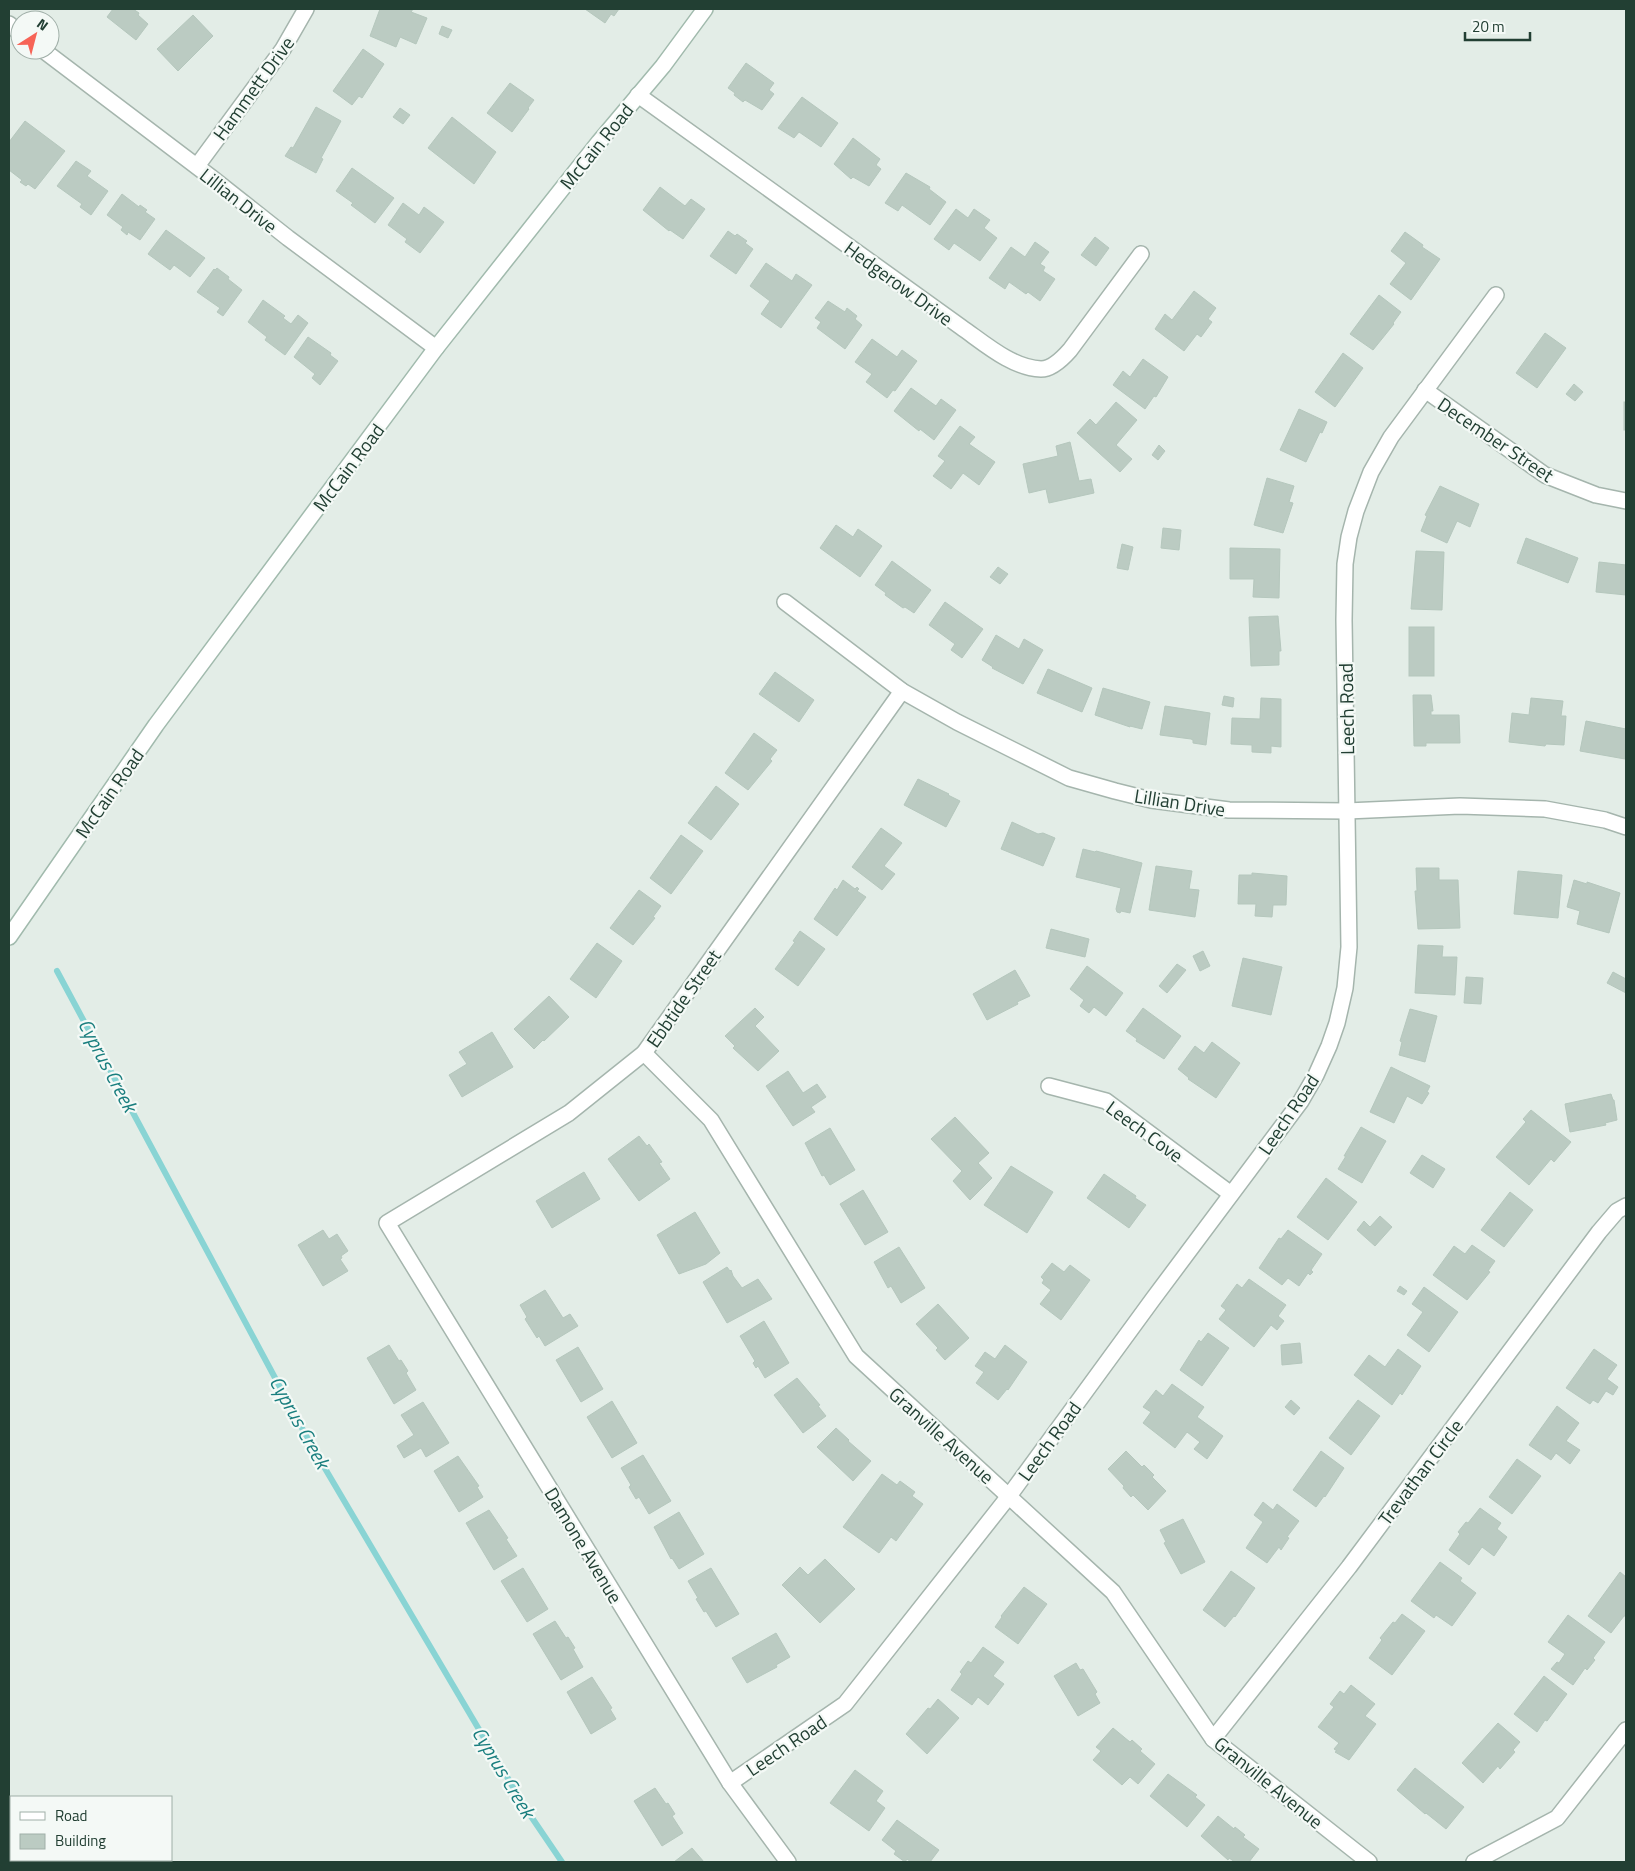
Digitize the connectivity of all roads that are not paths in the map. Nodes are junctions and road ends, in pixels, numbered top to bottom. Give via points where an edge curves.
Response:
1 (306, 9) edge
2 (705, 9) edge
3 (56, 60) edge
4 (638, 95) junction
5 (196, 166) junction
6 (1141, 254) dead end
7 (1496, 295) dead end
8 (436, 348) junction
9 (1425, 390) junction
10 (1626, 501) edge
11 (785, 602) dead end
12 (902, 692) junction
13 (1348, 811) junction
14 (1626, 827) edge
15 (9, 937) edge
16 (644, 1053) junction
17 (1050, 1086) dead end
18 (1231, 1194) junction
19 (1626, 1206) edge
20 (387, 1223) joint
21 (1009, 1496) junction
22 (1626, 1730) edge
23 (1213, 1739) junction
24 (730, 1783) junction
25 (788, 1862) edge
26 (1369, 1862) edge
27 (1474, 1862) edge

1 - 5 street, Hammett Drive via 283,50
2 - 4 street, McCain Road
3 - 5 street, Lillian Drive
4 - 6 street, Hedgerow Drive via 1014,362 1042,369 1059,362
4 - 8 street, McCain Road
5 - 8 street, Lillian Drive
7 - 9 street, Leech Road
8 - 15 street, McCain Road via 156,725
9 - 10 street, December Street via 1545,475 1596,495
9 - 13 street, Leech Road via 1390,437 1371,472 1349,537 1344,620
11 - 12 street, Lillian Drive
12 - 13 street, Lillian Drive via 1069,778 1115,791 1151,800 1229,810
12 - 16 street, Ebbtide Street
13 - 14 street, Lillian Drive via 1460,806 1545,809
13 - 18 street, Leech Road via 1349,947 1346,988 1337,1023 1316,1075 1301,1101
16 - 20 street, Ebbtide Street via 569,1113
16 - 21 street, Granville Avenue via 711,1120 856,1356
17 - 18 street, Leech Cove via 1106,1101
18 - 21 street, Leech Road
19 - 23 street, Trevathan Circle via 1617,1211 1599,1232 1349,1567
20 - 24 street, Damone Avenue
21 - 23 street, Granville Avenue via 1113,1592
21 - 24 street, Leech Road via 845,1704
22 - 27 street via 1557,1818
23 - 26 street, Granville Avenue
24 - 25 street, Damone Avenue

